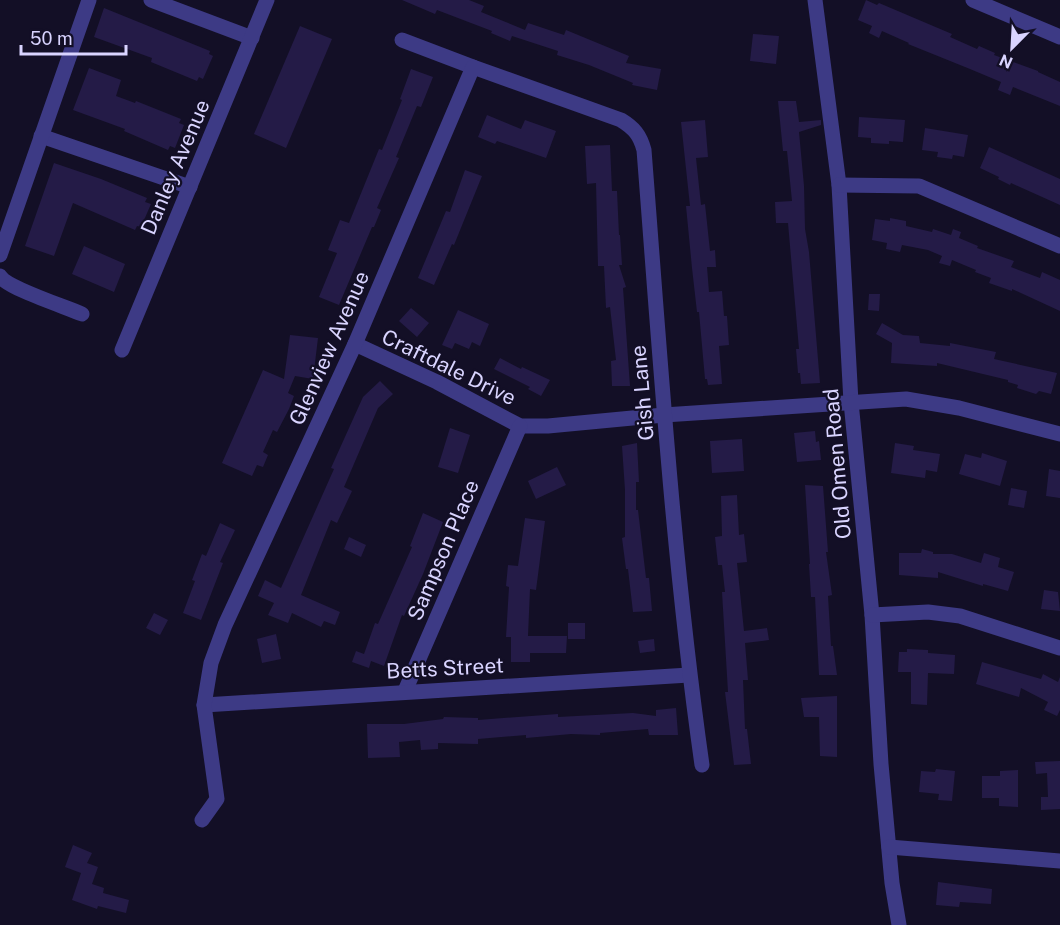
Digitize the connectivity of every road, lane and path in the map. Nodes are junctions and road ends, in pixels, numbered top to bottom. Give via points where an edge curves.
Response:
1 (89, 0) edge
2 (151, 0) edge
3 (267, 0) edge
4 (815, 0) edge
5 (973, 0) edge
6 (1060, 37) edge
7 (252, 38) junction
8 (402, 40) dead end
9 (473, 67) junction
10 (41, 136) junction
11 (839, 185) junction
12 (190, 187) junction
13 (1060, 246) edge
14 (0, 255) edge
15 (0, 276) edge
16 (82, 314) dead end
17 (355, 344) junction
18 (122, 350) dead end
19 (851, 402) junction
20 (664, 415) junction
21 (520, 426) junction
22 (1060, 434) edge
23 (872, 615) junction
24 (1060, 648) edge
25 (689, 675) junction
26 (405, 691) junction
27 (204, 705) junction
28 (702, 765) dead end
29 (202, 820) dead end
30 (888, 847) junction
31 (1060, 861) edge
32 (899, 925) edge

1 - 10 street
2 - 7 street
3 - 7 street, Danley Avenue
4 - 11 street, Old Omen Road
5 - 6 street
7 - 12 street, Danley Avenue
8 - 9 street
9 - 17 street, Glenview Avenue
9 - 20 street, Gish Lane via 621,120 641,137
10 - 12 street
10 - 14 street
11 - 13 street via 919,186
11 - 19 street, Old Omen Road
12 - 18 street, Danley Avenue
15 - 16 street via 21,290
17 - 21 street, Craftdale Drive
17 - 27 street, Glenview Avenue via 225,625 211,663
19 - 20 street, Craftdale Drive
19 - 22 street, Craftdale Drive via 906,399
19 - 23 street, Old Omen Road
20 - 21 street, Craftdale Drive
20 - 25 street, Gish Lane
21 - 26 street, Sampson Place
23 - 24 street via 928,612 960,616
23 - 30 street, Old Omen Road
25 - 26 street, Betts Street
25 - 28 street, Gish Lane
26 - 27 street, Betts Street
27 - 29 street, Glenview Avenue via 217,799
30 - 31 street
30 - 32 street, Old Omen Road

